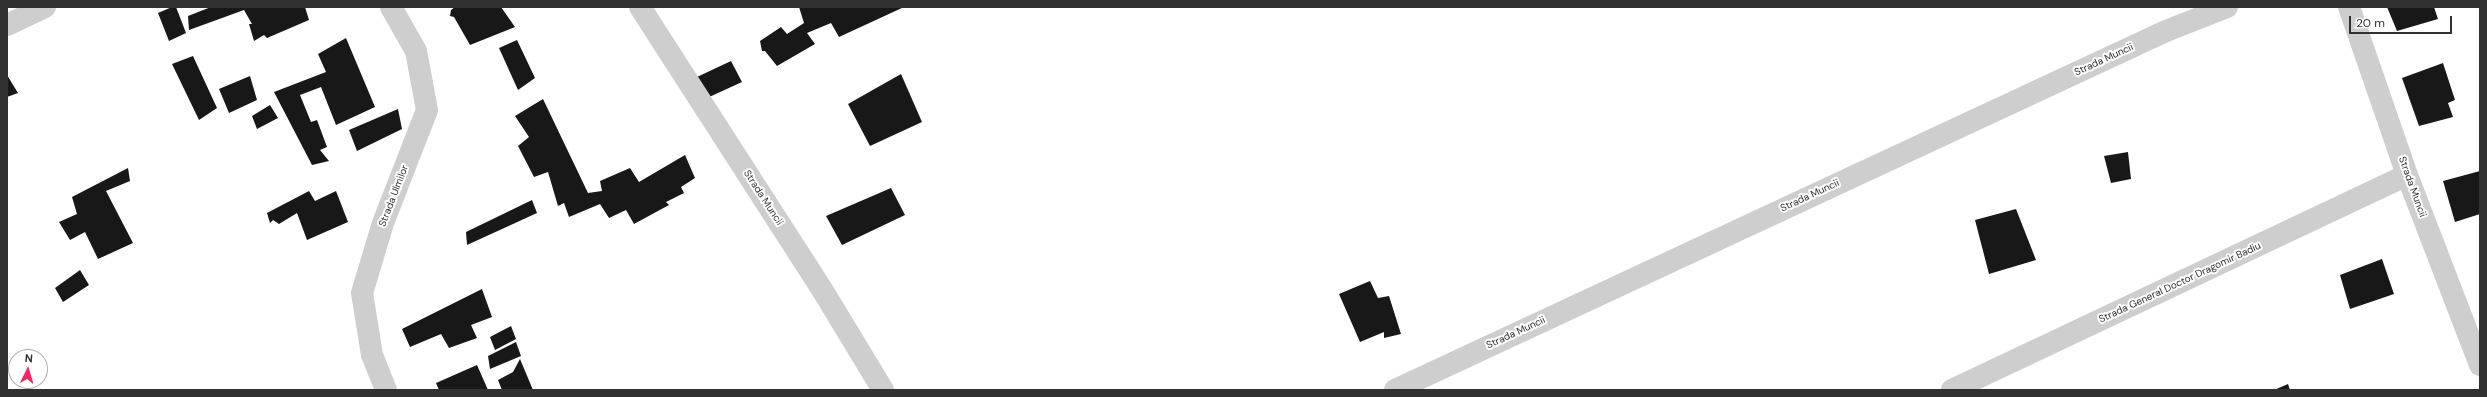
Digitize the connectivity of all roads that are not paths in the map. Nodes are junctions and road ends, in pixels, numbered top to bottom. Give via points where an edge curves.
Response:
1 (45, 7) edge
2 (391, 7) edge
3 (640, 7) edge
4 (2227, 7) edge
5 (2349, 7) edge
6 (7, 25) edge
7 (2407, 175) junction
8 (2480, 365) edge
9 (386, 390) edge
10 (883, 390) edge
11 (1395, 390) edge
12 (1952, 390) edge

1 - 6 street
2 - 9 street, Strada Ulmilor via 416,51 427,110 383,223 362,293 372,355
3 - 10 street, Strada Muncii via 823,291
4 - 11 street, Strada Muncii via 2159,34
5 - 7 street, Strada Muncii
7 - 8 street, Strada Muncii
7 - 12 street, Strada General Doctor Dragomir Badiu

